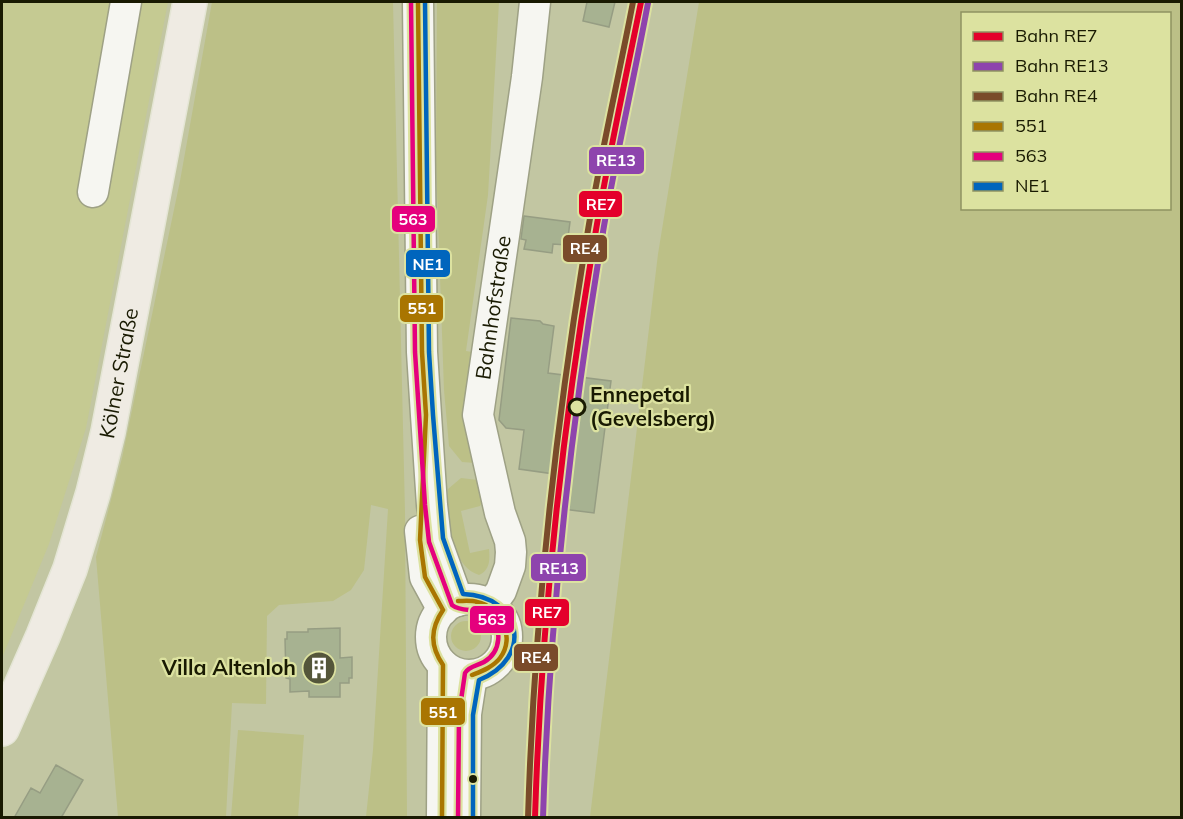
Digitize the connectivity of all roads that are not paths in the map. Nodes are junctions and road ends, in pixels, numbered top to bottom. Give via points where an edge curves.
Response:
1 (126, 2) edge
2 (190, 2) edge
3 (418, 2) edge
4 (535, 2) edge
5 (93, 192) dead end
6 (451, 605) junction
7 (490, 606) junction
8 (443, 665) junction
9 (472, 675) junction
10 (2, 729) edge
11 (442, 818) edge
12 (465, 818) edge

1 - 5 street
2 - 10 main road, Kölner Straße via 93,493 66,578
3 - 6 street via 422,352 432,506
4 - 7 street, Bahnhofstraße via 478,415 511,552 501,591
6 - 7 street via 469,599
6 - 8 street via 435,620 432,631 432,644
7 - 9 street via 505,624 506,647 493,667
8 - 9 street via 461,675
8 - 11 street
9 - 12 street via 466,714

